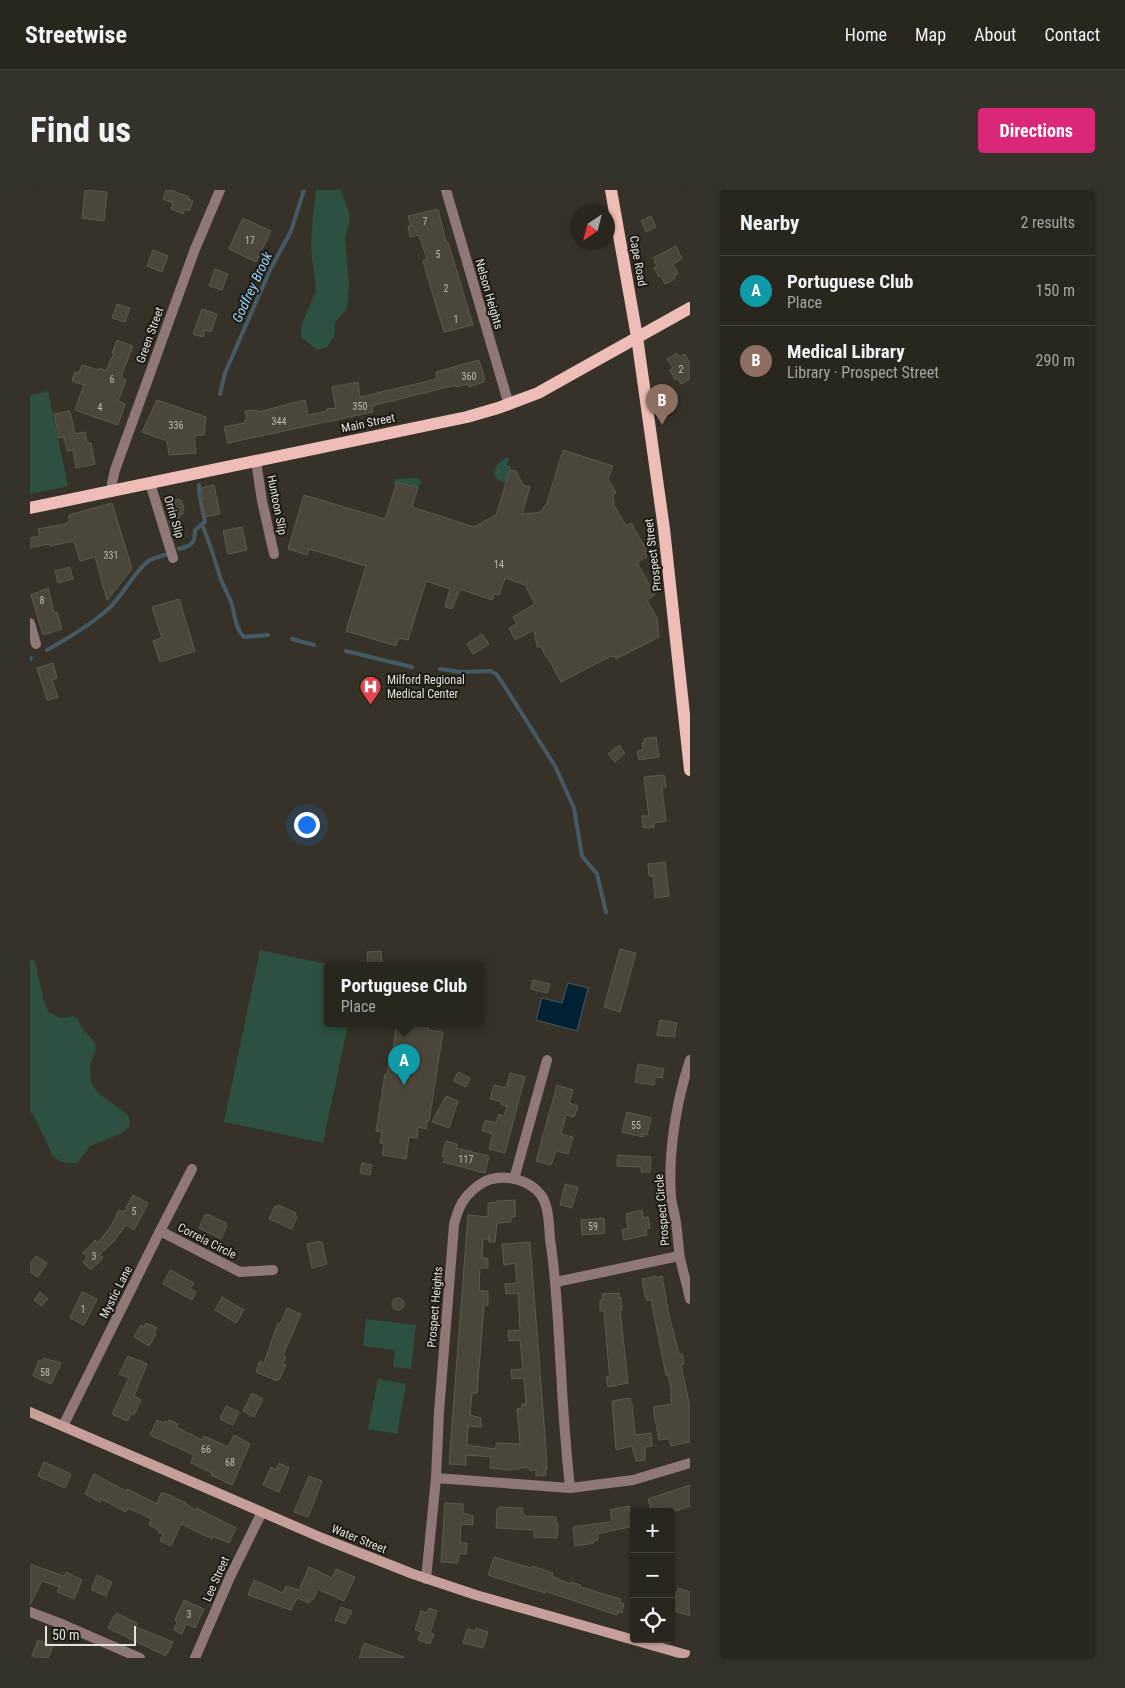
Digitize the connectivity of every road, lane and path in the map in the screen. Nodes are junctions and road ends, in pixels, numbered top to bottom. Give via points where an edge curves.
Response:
1 (220, 190) edge
2 (446, 190) edge
3 (611, 190) edge
4 (690, 308) edge
5 (638, 337) junction
6 (509, 405) junction
7 (256, 461) junction
8 (150, 483) junction
9 (112, 491) junction
10 (30, 508) edge
11 (274, 554) dead end
12 (173, 558) dead end
13 (30, 623) edge
14 (36, 644) dead end
15 (690, 770) edge
16 (547, 1060) dead end
17 (690, 1060) edge
18 (192, 1169) dead end
19 (514, 1179) junction
20 (160, 1231) junction
21 (679, 1256) junction
22 (273, 1270) dead end
23 (556, 1282) junction
24 (690, 1299) edge
25 (30, 1412) edge
26 (63, 1426) junction
27 (690, 1463) edge
28 (436, 1478) junction
29 (570, 1488) junction
30 (262, 1512) junction
31 (426, 1579) junction
32 (30, 1612) edge
33 (690, 1656) edge
34 (140, 1658) edge
35 (195, 1658) edge

1 - 9 street, Green Street via 195,249 115,470
2 - 6 street, Nelson Heights
3 - 5 main road, Cape Road
4 - 5 main road, Main Street
5 - 6 main road, Main Street via 555,384
5 - 15 main road, Prospect Street via 665,538
6 - 7 main road, Main Street via 467,417
7 - 8 main road, Main Street
7 - 11 street, Huntoon Slip
8 - 9 main road, Main Street
8 - 12 street, Orrin Slip
9 - 10 main road, Main Street
13 - 14 street
16 - 19 street
17 - 21 street, Prospect Circle via 672,1148 671,1198
18 - 20 street, Mystic Lane
19 - 23 street via 526,1183 541,1196 546,1210
19 - 28 street, Prospect Heights via 504,1177 482,1183 464,1198 457,1211
20 - 22 street, Correia Circle via 240,1272
20 - 26 street, Mystic Lane
21 - 23 street
21 - 24 street, Prospect Circle
23 - 29 street
25 - 26 street, Water Street
26 - 30 street, Water Street
27 - 29 street via 633,1480
28 - 29 street
28 - 31 street, Prospect Heights
30 - 31 street, Water Street
30 - 35 street, Lee Street
31 - 33 street, Water Street
32 - 34 street

